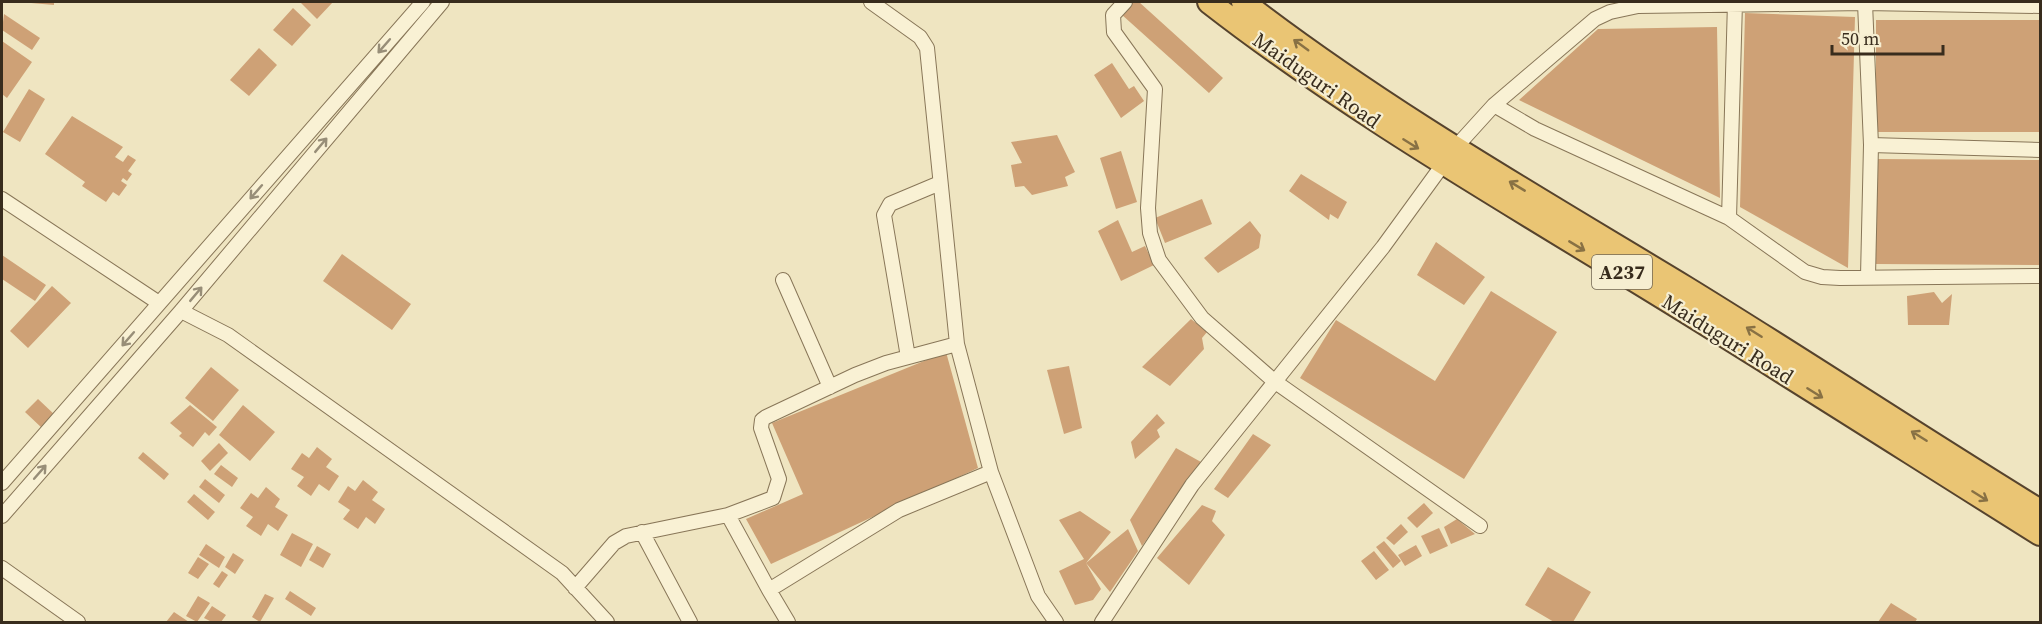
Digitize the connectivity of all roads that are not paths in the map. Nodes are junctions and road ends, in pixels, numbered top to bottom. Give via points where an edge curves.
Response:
1 (423, 2) edge
2 (442, 2) edge
3 (871, 2) edge
4 (1125, 2) edge
5 (1209, 2) edge
6 (1243, 2) edge
7 (1735, 3) edge
8 (1865, 3) junction
9 (1997, 3) edge
10 (2040, 6) edge
11 (1494, 105) junction
12 (1871, 145) junction
13 (2040, 150) edge
14 (1448, 156) junction
15 (940, 183) junction
16 (2, 199) edge
17 (1729, 218) junction
18 (1868, 276) junction
19 (2040, 276) edge
20 (783, 280) dead end
21 (159, 303) junction
22 (181, 311) junction
23 (957, 344) junction
24 (908, 357) junction
25 (1274, 381) junction
26 (830, 387) junction
27 (1946, 464) junction
28 (992, 472) junction
29 (2, 483) edge
30 (2040, 511) edge
31 (728, 515) junction
32 (2, 516) edge
33 (1480, 526) dead end
34 (642, 532) junction
35 (2040, 534) edge
36 (2, 568) edge
37 (575, 588) junction
38 (769, 590) junction
39 (78, 622) edge
40 (607, 622) edge
41 (690, 622) edge
42 (788, 622) edge
43 (1056, 622) edge
44 (1102, 622) edge

1 -> 21 street
22 -> 2 street
3 - 15 street via 920,37 927,48
4 - 25 street via 1113,15 1114,32 1155,90 1148,208 1150,233 1159,260 1202,318
5 -> 14 highway, Maiduguri Road / A237 via 1306,75
14 -> 6 highway, Maiduguri Road / A237
7 - 8 street
7 - 11 street via 1638,6 1610,12 1582,28
7 - 17 street
8 - 9 street
8 - 12 street
9 - 10 street
11 - 14 street
11 - 17 street via 1535,129
12 - 13 street
12 - 18 street
14 - 25 street via 1376,256
14 - 27 highway, Maiduguri Road / A237 via 1699,296
15 - 23 street
15 - 24 street via 890,204 884,215
16 - 21 street
17 - 18 street via 1805,272 1822,277
18 - 19 street
20 - 26 street
21 -> 29 street
32 -> 22 street
22 - 37 street via 228,335 552,566
23 - 24 street
23 - 28 street
24 - 26 street
25 - 33 street
25 - 44 street via 1192,485
26 - 31 street via 762,420 761,428 779,479 778,488 773,498
27 - 30 highway, Maiduguri Road / A237
27 -> 35 highway, Maiduguri Road / A237
28 - 38 street via 898,510
28 - 43 street via 1038,596
31 - 34 street via 683,527
31 - 38 street
34 - 37 street via 614,543
34 - 41 street
36 - 39 street
37 - 40 street
38 - 42 street

